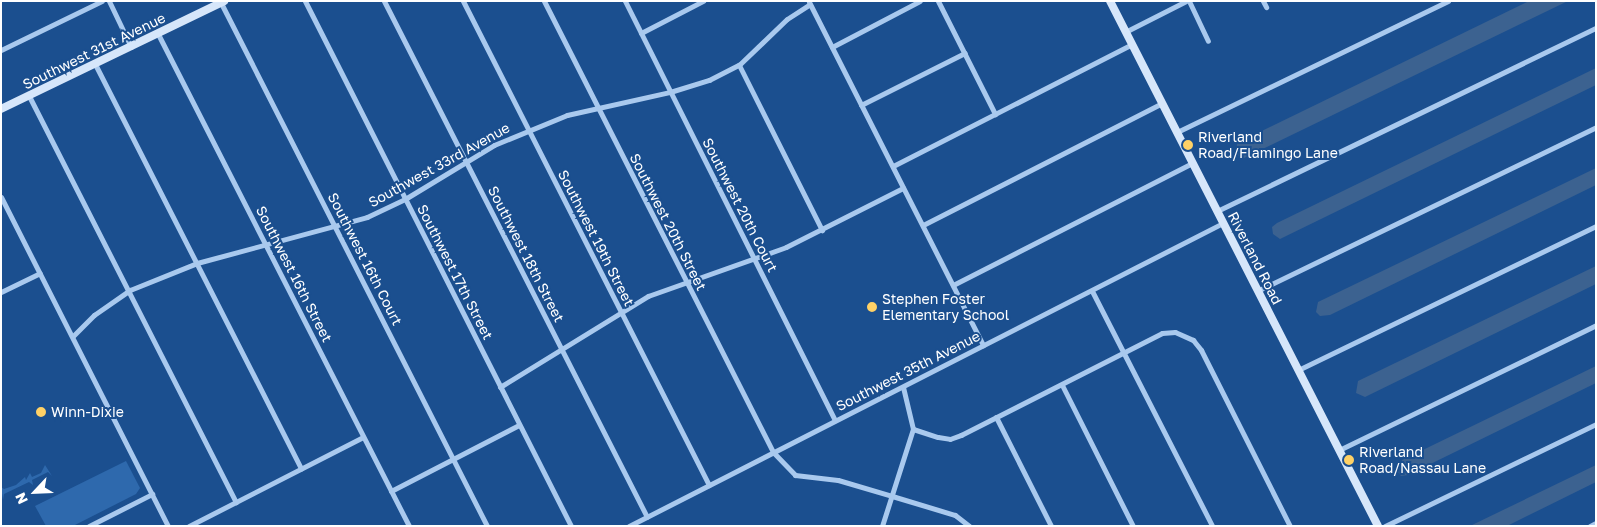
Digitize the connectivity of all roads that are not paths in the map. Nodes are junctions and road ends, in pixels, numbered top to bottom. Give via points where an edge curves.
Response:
1 (102, 1) edge
2 (109, 1) edge
3 (305, 1) edge
4 (384, 1) edge
5 (463, 1) edge
6 (544, 1) edge
7 (624, 1) edge
8 (703, 1) edge
9 (920, 1) edge
10 (938, 1) edge
11 (1110, 1) edge
12 (1188, 1) edge
13 (1264, 1) edge
14 (1448, 1) edge
15 (223, 2) edge
16 (809, 3) edge
17 (1266, 7) dead end
18 (1596, 28) edge
19 (1126, 32) junction
20 (641, 33) junction
21 (158, 34) junction
22 (1208, 41) dead end
23 (1132, 44) junction
24 (131, 47) junction
25 (832, 47) junction
26 (1, 50) edge
27 (965, 53) junction
28 (95, 64) junction
29 (739, 65) junction
30 (670, 92) junction
31 (29, 96) junction
32 (1162, 104) junction
33 (861, 105) junction
34 (598, 107) junction
35 (1, 109) edge
36 (995, 114) junction
37 (1596, 127) edge
38 (528, 130) junction
39 (1176, 132) junction
40 (466, 161) junction
41 (1192, 163) junction
42 (892, 166) junction
43 (903, 188) junction
44 (1, 197) edge
45 (405, 199) junction
46 (1217, 211) junction
47 (1223, 223) junction
48 (923, 225) junction
49 (336, 226) junction
50 (1596, 226) edge
51 (822, 230) junction
52 (266, 244) junction
53 (754, 258) junction
54 (197, 263) junction
55 (40, 273) junction
56 (686, 281) junction
57 (953, 285) junction
58 (130, 290) junction
59 (1092, 291) junction
60 (1257, 291) junction
61 (1, 292) edge
62 (621, 311) junction
63 (1596, 325) edge
64 (73, 336) junction
65 (983, 345) junction
66 (561, 348) junction
67 (1124, 352) junction
68 (1298, 370) junction
69 (1062, 385) junction
70 (500, 387) junction
71 (903, 387) junction
72 (996, 417) junction
73 (835, 420) junction
74 (1596, 424) edge
75 (519, 425) junction
76 (913, 429) junction
77 (364, 437) junction
78 (1339, 450) junction
79 (773, 452) junction
80 (454, 460) junction
81 (301, 468) junction
82 (709, 485) junction
83 (391, 491) junction
84 (152, 494) junction
85 (892, 496) junction
86 (236, 502) junction
87 (647, 517) junction
88 (1596, 523) edge
89 (89, 526) edge
90 (168, 526) edge
91 (189, 526) edge
92 (409, 526) edge
93 (487, 526) edge
94 (571, 526) edge
95 (629, 526) edge
96 (882, 526) edge
97 (969, 526) edge
98 (1051, 526) edge
99 (1133, 526) edge
100 (1212, 526) edge
101 (1290, 526) edge
102 (1378, 526) edge
103 (1385, 526) edge
104 (1590, 526) edge

1 - 26 street
2 - 24 street
3 - 45 street, Southwest 17th Street
4 - 40 street, Southwest 18th Street
5 - 38 street, Southwest 19th Street
6 - 34 street, Southwest 20th Street
7 - 20 street, Southwest 20th Court
8 - 20 street
9 - 25 street
10 - 27 street
11 - 19 street, Riverland Road
12 - 19 street
12 - 22 street
13 - 17 street
14 - 39 street
15 - 21 street, Southwest 31st Avenue
15 - 49 street, Southwest 16th Court
16 - 25 street
16 - 29 street, Southwest 33rd Avenue via 787,19
18 - 46 street
19 - 23 street, Riverland Road
20 - 30 street, Southwest 20th Court
21 - 24 street, Southwest 31st Avenue
21 - 52 street, Southwest 16th Street
23 - 32 street, Riverland Road
23 - 36 street
24 - 28 street, Southwest 31st Avenue
25 - 33 street
27 - 33 street
27 - 36 street
28 - 31 street, Southwest 31st Avenue
28 - 54 street
29 - 30 street, Southwest 33rd Avenue via 709,80
29 - 51 street
30 - 34 street, Southwest 33rd Avenue
30 - 53 street, Southwest 20th Court
31 - 35 street, Southwest 31st Avenue
31 - 58 street
32 - 39 street, Riverland Road
32 - 48 street
33 - 42 street
34 - 38 street, Southwest 33rd Avenue
34 - 56 street, Southwest 20th Street
36 - 42 street
37 - 60 street
38 - 40 street, Southwest 33rd Avenue
38 - 62 street, Southwest 19th Street
39 - 41 street, Riverland Road
40 - 45 street, Southwest 33rd Avenue
40 - 66 street, Southwest 18th Street
41 - 46 street, Riverland Road
41 - 57 street
42 - 43 street
43 - 48 street
43 - 51 street
44 - 55 street
45 - 49 street, Southwest 33rd Avenue
45 - 70 street, Southwest 17th Street
46 - 47 street, Riverland Road
47 - 59 street, Southwest 35th Avenue
47 - 60 street, Riverland Road
48 - 57 street
49 - 52 street, Southwest 33rd Avenue
49 - 80 street, Southwest 16th Court
50 - 68 street
51 - 53 street
52 - 54 street, Southwest 33rd Avenue
52 - 77 street, Southwest 16th Street
53 - 56 street
53 - 73 street, Southwest 20th Court
54 - 58 street, Southwest 33rd Avenue
54 - 81 street
55 - 61 street
55 - 64 street
56 - 62 street
56 - 79 street, Southwest 20th Street
57 - 65 street
58 - 64 street, Southwest 33rd Avenue via 94,315
58 - 86 street
59 - 65 street, Southwest 35th Avenue
59 - 67 street
60 - 68 street, Riverland Road
62 - 66 street
62 - 82 street, Southwest 19th Street
63 - 78 street
64 - 84 street
65 - 71 street, Southwest 35th Avenue
66 - 70 street
66 - 87 street, Southwest 18th Street
67 - 69 street
67 - 100 street
67 - 101 street via 1162,333 1175,332 1185,335 1201,350
68 - 78 street, Riverland Road
69 - 72 street
69 - 99 street
70 - 75 street, Southwest 17th Street
71 - 73 street, Southwest 35th Avenue
71 - 76 street
72 - 76 street via 950,439
72 - 98 street
73 - 79 street, Southwest 35th Avenue
74 - 103 street
75 - 80 street
75 - 94 street, Southwest 17th Street
76 - 85 street
77 - 81 street
77 - 83 street, Southwest 16th Street
78 - 102 street, Riverland Road
79 - 82 street, Southwest 35th Avenue
79 - 85 street, Southwest 20th Street via 795,475 838,480
80 - 83 street
80 - 93 street, Southwest 16th Court
81 - 86 street
82 - 87 street, Southwest 35th Avenue
83 - 92 street, Southwest 16th Street
84 - 89 street
84 - 90 street
85 - 96 street
85 - 97 street, Southwest 20th Street via 955,515
86 - 91 street
87 - 95 street, Southwest 35th Avenue
88 - 104 street

